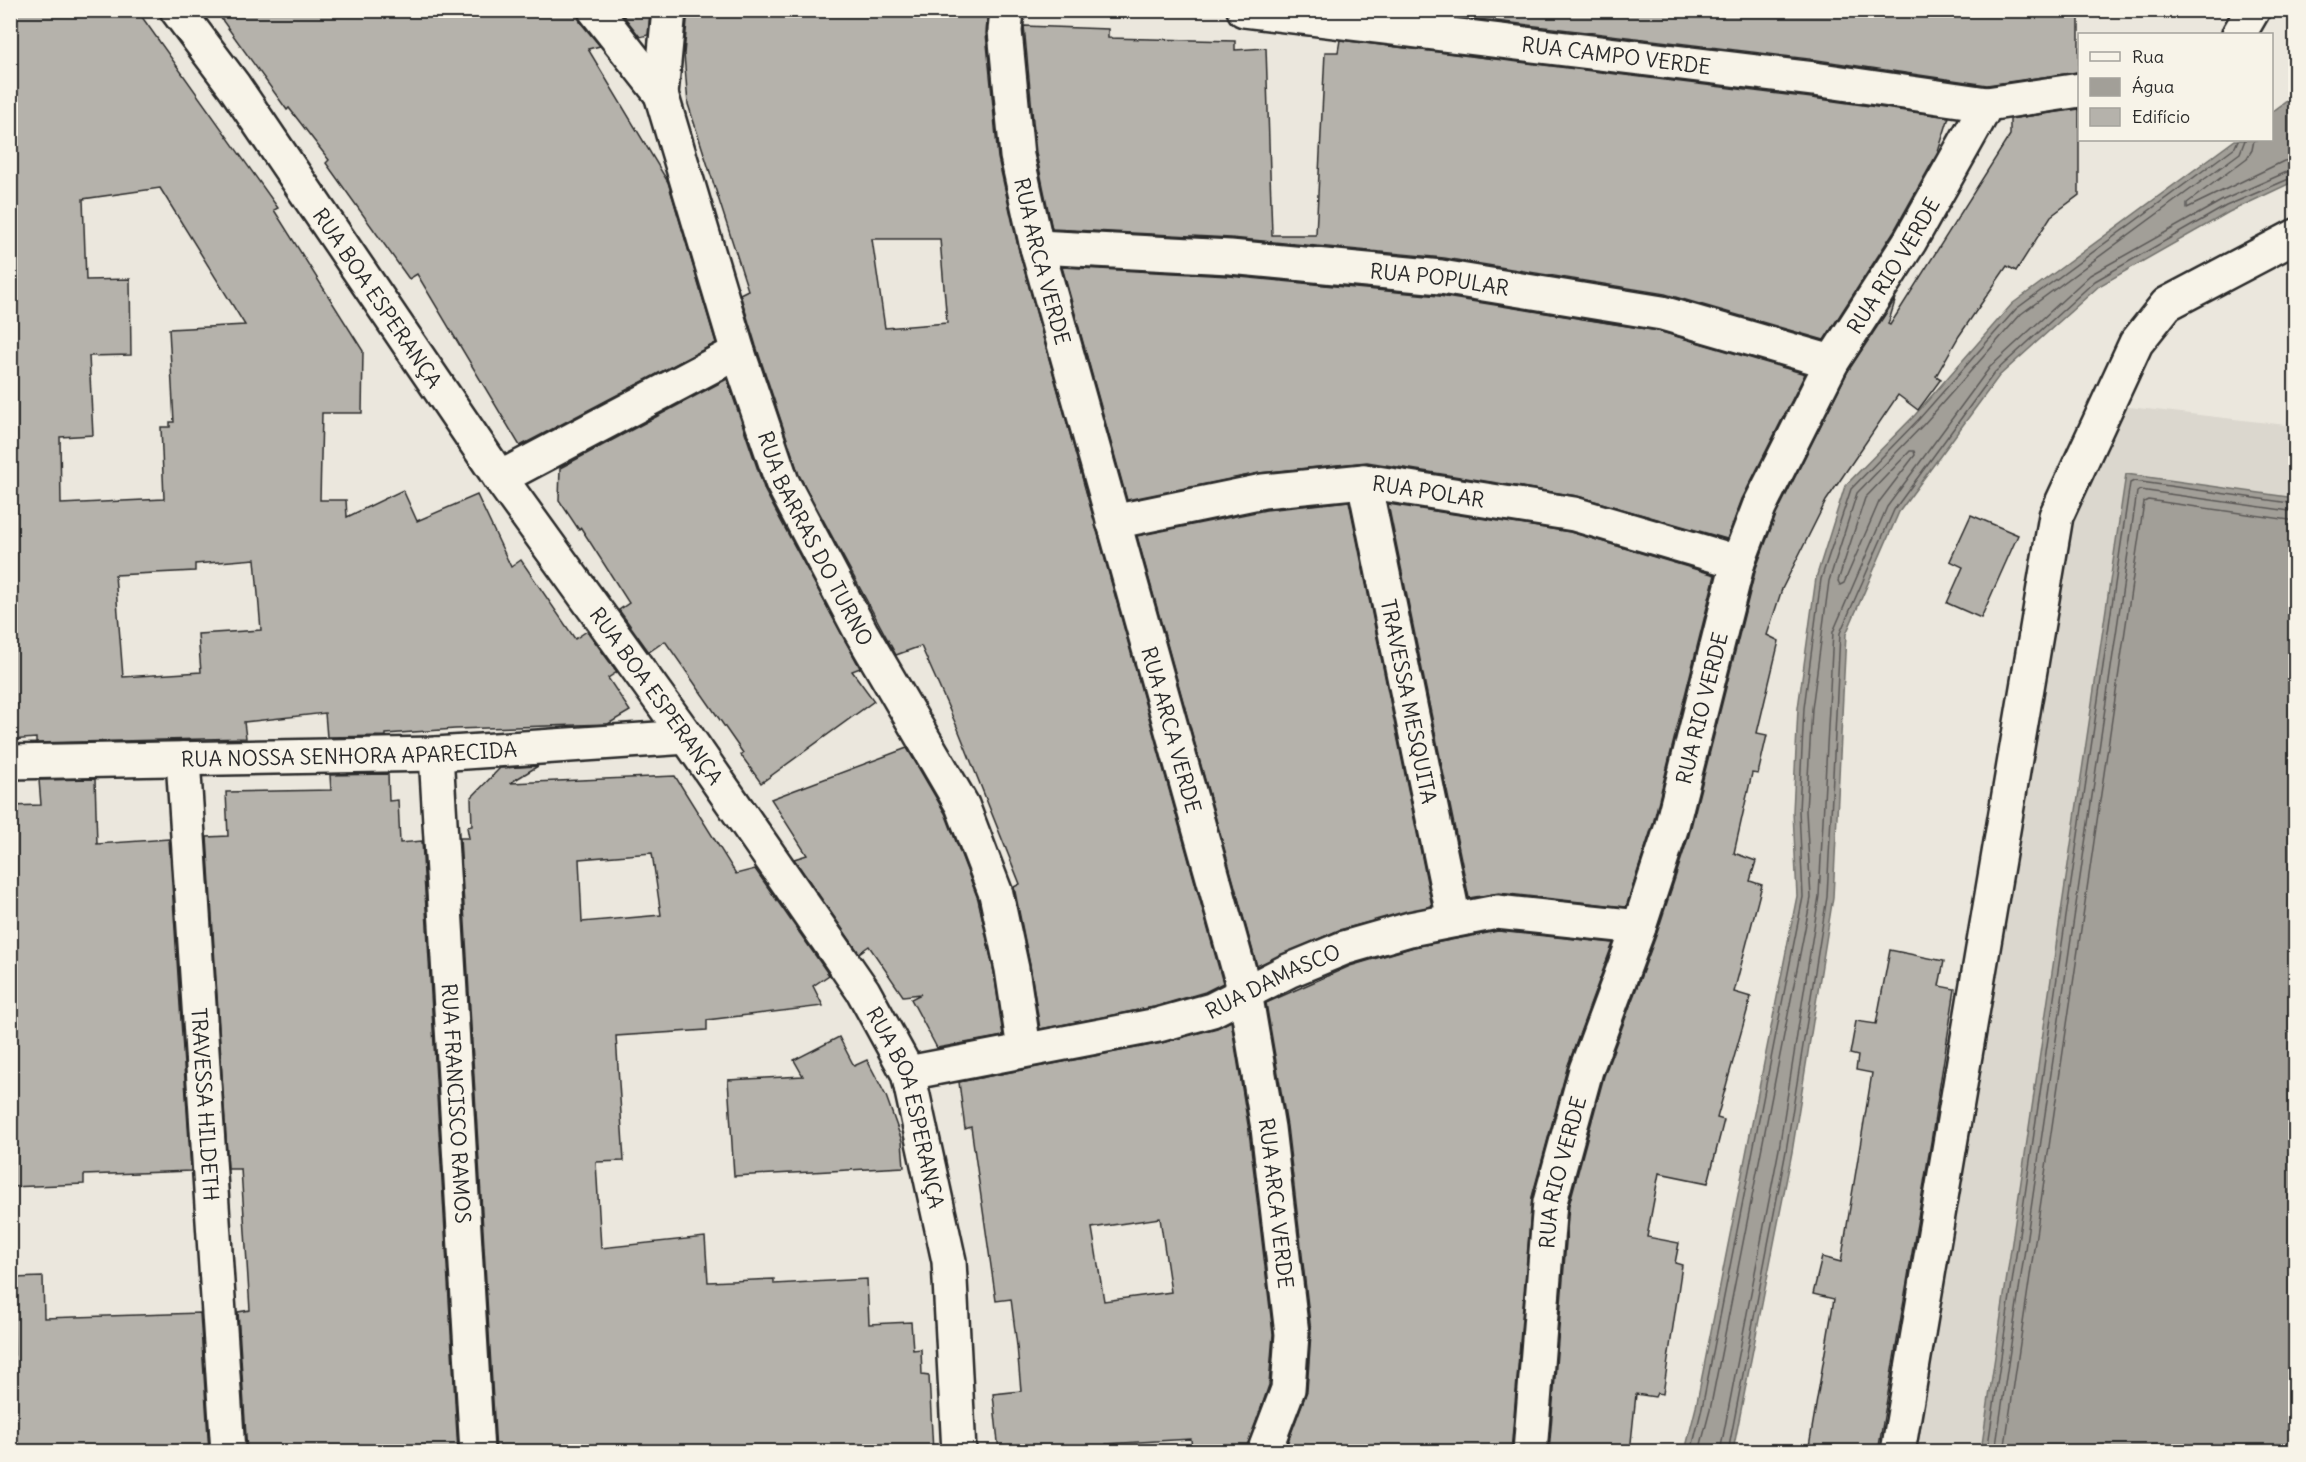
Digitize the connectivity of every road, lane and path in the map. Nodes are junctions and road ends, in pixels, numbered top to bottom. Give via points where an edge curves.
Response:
1 (177, 10) edge
2 (595, 10) edge
3 (669, 10) edge
4 (1007, 10) edge
5 (1244, 10) edge
6 (2253, 10) edge
7 (2239, 33) edge
8 (2078, 90) edge
9 (661, 94) junction
10 (1987, 104) junction
11 (2295, 236) edge
12 (1037, 247) junction
13 (738, 352) junction
14 (1832, 362) junction
15 (500, 478) junction
16 (1364, 481) junction
17 (1113, 522) junction
18 (1738, 562) junction
19 (687, 737) junction
20 (436, 754) junction
21 (183, 759) junction
22 (10, 762) edge
23 (1454, 920) junction
24 (1638, 927) junction
25 (1245, 992) junction
26 (1024, 1049) junction
27 (908, 1073) junction
28 (228, 1452) edge
29 (477, 1452) edge
30 (958, 1452) edge
31 (1264, 1452) edge
32 (1530, 1452) edge
33 (1898, 1452) edge

1 - 15 street, RUA BOA ESPERANÇA via 234,86
2 - 9 street
3 - 9 street, RUA BARRAS DO TURNO
4 - 12 street, RUA ARCA VERDE via 1005,31 1017,156
5 - 10 street, RUA CAMPO VERDE
6 - 7 street
8 - 10 street
9 - 13 street, RUA BARRAS DO TURNO
10 - 14 street, RUA RIO VERDE via 1910,242
11 - 33 street via 2167,304 2136,343 2056,516
12 - 14 street, RUA POPULAR via 1230,257 1441,277 1662,313
12 - 17 street, RUA ARCA VERDE
13 - 15 street
13 - 26 street, RUA BARRAS DO TURNO via 782,482 861,632 962,805 996,894
14 - 18 street, RUA RIO VERDE via 1759,507
15 - 19 street, RUA BOA ESPERANÇA
16 - 17 street, RUA POLAR via 1263,491
16 - 18 street, RUA POLAR via 1574,514
16 - 23 street, TRAVESSA MESQUITA
17 - 25 street, RUA ARCA VERDE
18 - 24 street, RUA RIO VERDE via 1671,829
19 - 20 street, RUA NOSSA SENHORA APARECIDA
19 - 27 street, RUA BOA ESPERANÇA via 863,991
20 - 21 street, RUA NOSSA SENHORA APARECIDA
20 - 29 street, RUA FRANCISCO RAMOS
21 - 22 street, RUA NOSSA SENHORA APARECIDA
21 - 28 street, TRAVESSA HILDETH
23 - 24 street, RUA DAMASCO via 1497,912
23 - 25 street, RUA DAMASCO via 1344,948
24 - 32 street, RUA RIO VERDE via 1586,1070 1550,1202
25 - 26 street, RUA DAMASCO via 1212,1010 1158,1025
25 - 31 street, RUA ARCA VERDE via 1268,1128 1292,1334 1288,1389
26 - 27 street, RUA DAMASCO
27 - 30 street, RUA BOA ESPERANÇA via 949,1261

